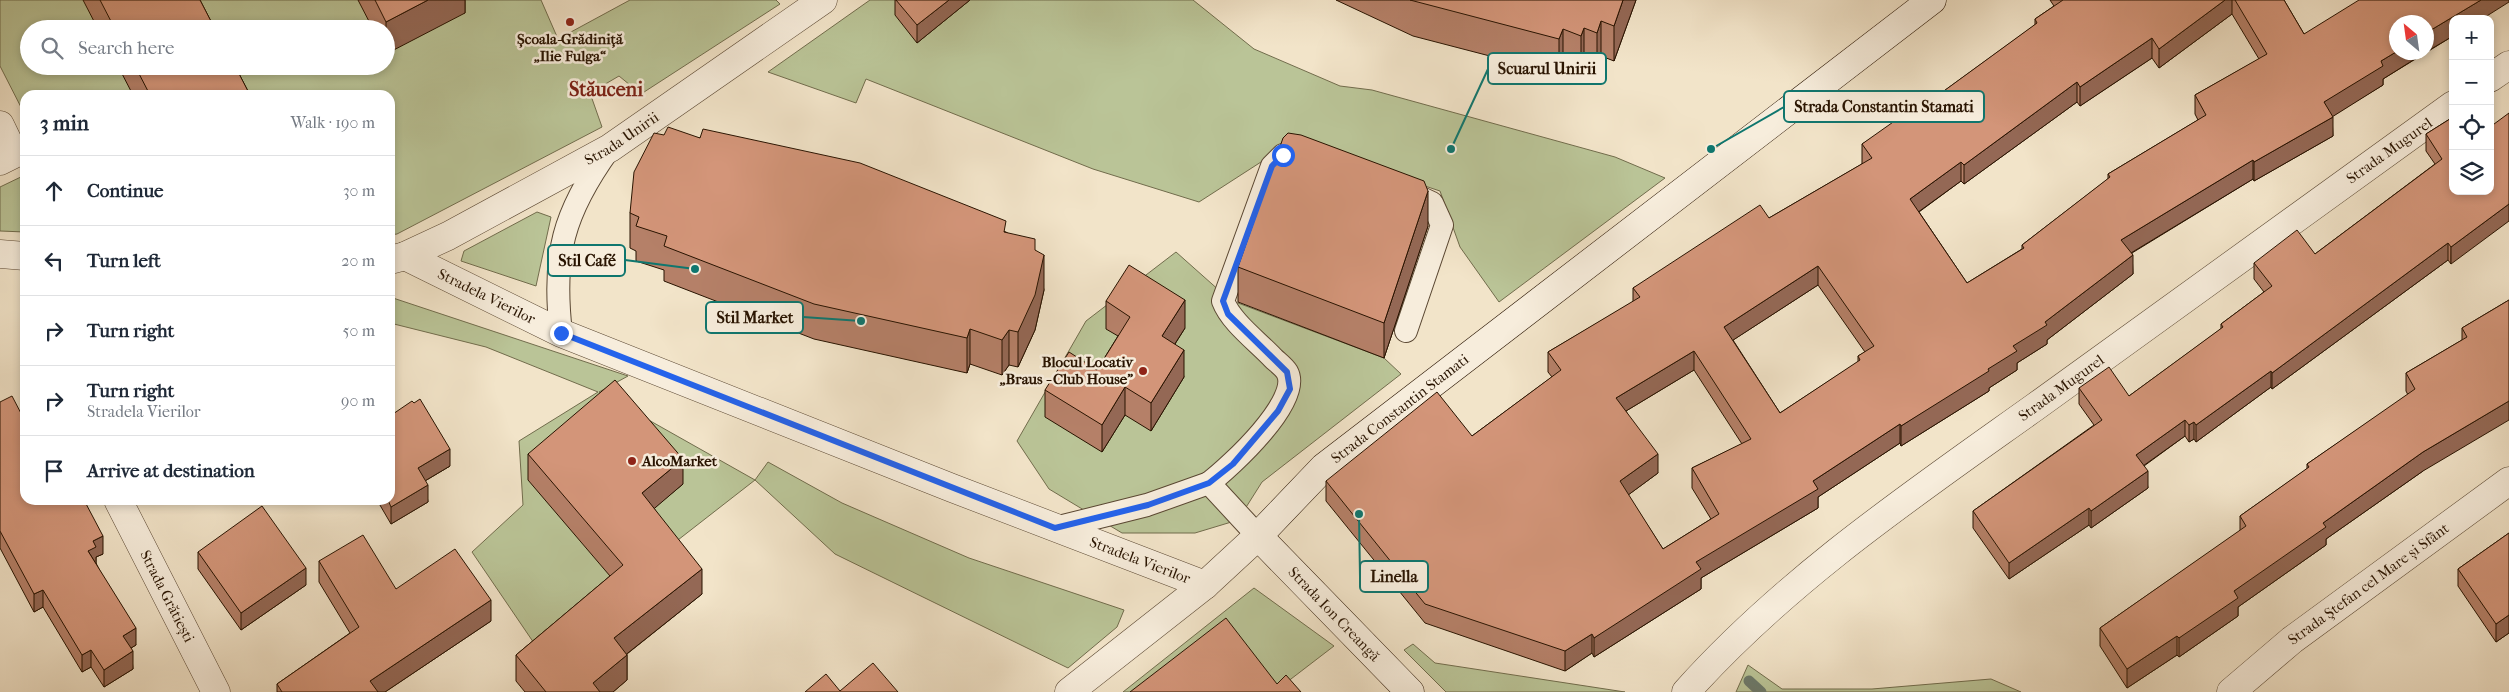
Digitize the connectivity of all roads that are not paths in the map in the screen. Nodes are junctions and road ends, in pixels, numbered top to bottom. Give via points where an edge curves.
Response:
1 (823, 0) edge
2 (1932, 0) edge
3 (2509, 65) edge
4 (2494, 75) edge
5 (2449, 108) edge
6 (0, 125) edge
7 (610, 148) junction
8 (0, 161) edge
9 (1326, 164) edge
10 (1382, 182) edge
11 (0, 254) edge
12 (20, 256) edge
13 (398, 258) edge
14 (1406, 331) dead end
15 (561, 333) junction
16 (2509, 481) edge
17 (1209, 483) junction
18 (121, 505) edge
19 (1055, 528) junction
20 (1258, 536) junction
21 (1205, 585) junction
22 (216, 692) edge
23 (1069, 692) edge
24 (1410, 692) edge
25 (1686, 692) edge
26 (2231, 692) edge

1 - 7 street, Strada Unirii
2 - 20 street, Strada Constantin Stamati via 1324,467
3 - 4 street
5 - 25 street, Strada Mugurel via 1919,490 1798,584 1716,658
6 - 8 street via 14,154
7 - 13 street, Strada Unirii via 534,191
7 - 15 lane via 590,176 571,212 559,252 556,292
9 - 17 lane via 1297,155 1283,155 1272,166 1223,301 1228,314 1287,372 1290,389 1278,411 1233,464
10 - 14 lane via 1411,191 1432,203 1442,225
11 - 12 street
13 - 15 street, Stradela Vierilor
15 - 19 street, Stradela Vierilor
16 - 26 street, Strada Ştefan cel Mare și Sfânt via 2292,640
17 - 19 lane via 1148,505
17 - 20 lane
18 - 22 street, Strada Grătiești
19 - 21 street, Stradela Vierilor
20 - 21 street, Strada Constantin Stamati
20 - 24 street, Strada Ion Creangă
21 - 23 street, Stradela Vierilor

